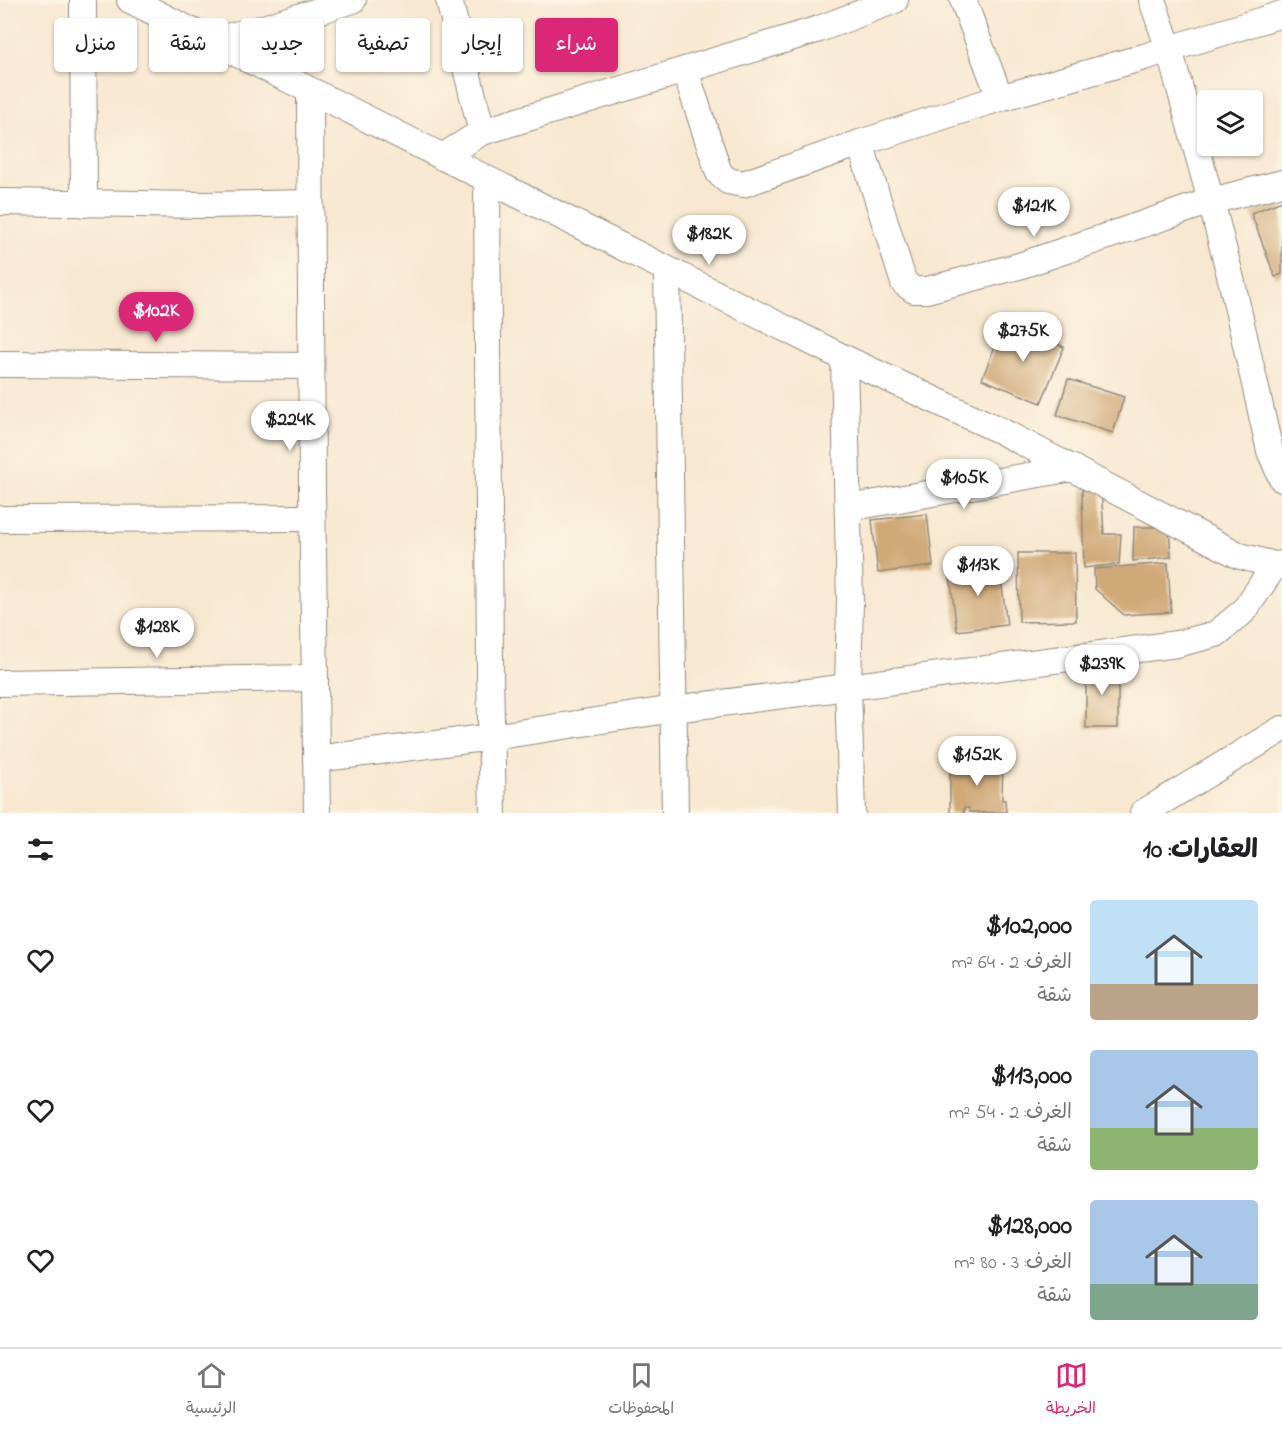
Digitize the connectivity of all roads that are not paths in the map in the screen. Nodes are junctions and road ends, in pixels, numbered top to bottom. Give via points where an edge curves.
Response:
1 (83, 0) edge
2 (130, 0) edge
3 (352, 0) edge
4 (450, 0) edge
5 (896, 0) edge
6 (963, 0) edge
7 (1152, 0) edge
8 (1282, 14) edge
9 (166, 18) edge
10 (228, 36) edge
11 (228, 49) edge
12 (1169, 49) junction
13 (685, 70) junction
14 (310, 91) junction
15 (1000, 98) junction
16 (482, 132) junction
17 (860, 143) junction
18 (442, 157) junction
19 (487, 180) junction
20 (1282, 183) edge
21 (1211, 201) junction
22 (0, 202) edge
23 (310, 203) junction
24 (84, 204) junction
25 (667, 270) junction
26 (844, 358) junction
27 (0, 364) edge
28 (311, 366) junction
29 (1073, 468) junction
30 (1282, 479) edge
31 (848, 508) junction
32 (312, 518) junction
33 (1, 519) edge
34 (1279, 564) edge
35 (315, 678) junction
36 (0, 683) edge
37 (848, 687) junction
38 (674, 709) junction
39 (1282, 729) edge
40 (492, 737) junction
41 (316, 759) junction
42 (317, 813) edge
43 (493, 813) edge
44 (675, 813) edge
45 (852, 813) edge
46 (1143, 813) edge

1 - 24 street
2 - 9 street
3 - 10 street
4 - 16 street
5 - 13 street via 819,29
6 - 15 street
7 - 12 street
8 - 12 street
11 - 14 street
12 - 15 street
12 - 21 street
13 - 16 street
13 - 17 street via 718,173 728,181 743,184
14 - 18 street
14 - 23 street
15 - 17 street
16 - 18 street
17 - 21 street via 904,283 914,290 1019,266
18 - 19 street
19 - 25 street
19 - 40 street
20 - 21 street
21 - 30 street via 1270,451
22 - 24 street
23 - 24 street
23 - 28 street
25 - 26 street
25 - 38 street
26 - 29 street
26 - 31 street
27 - 28 street
28 - 32 street
29 - 31 street
29 - 34 street via 1240,556
31 - 37 street
32 - 33 street
32 - 35 street
34 - 37 street via 1244,611 1216,634 1177,644
35 - 36 street
35 - 41 street
37 - 38 street
37 - 45 street
38 - 40 street
38 - 44 street
39 - 46 street
40 - 41 street
40 - 43 street
41 - 42 street

